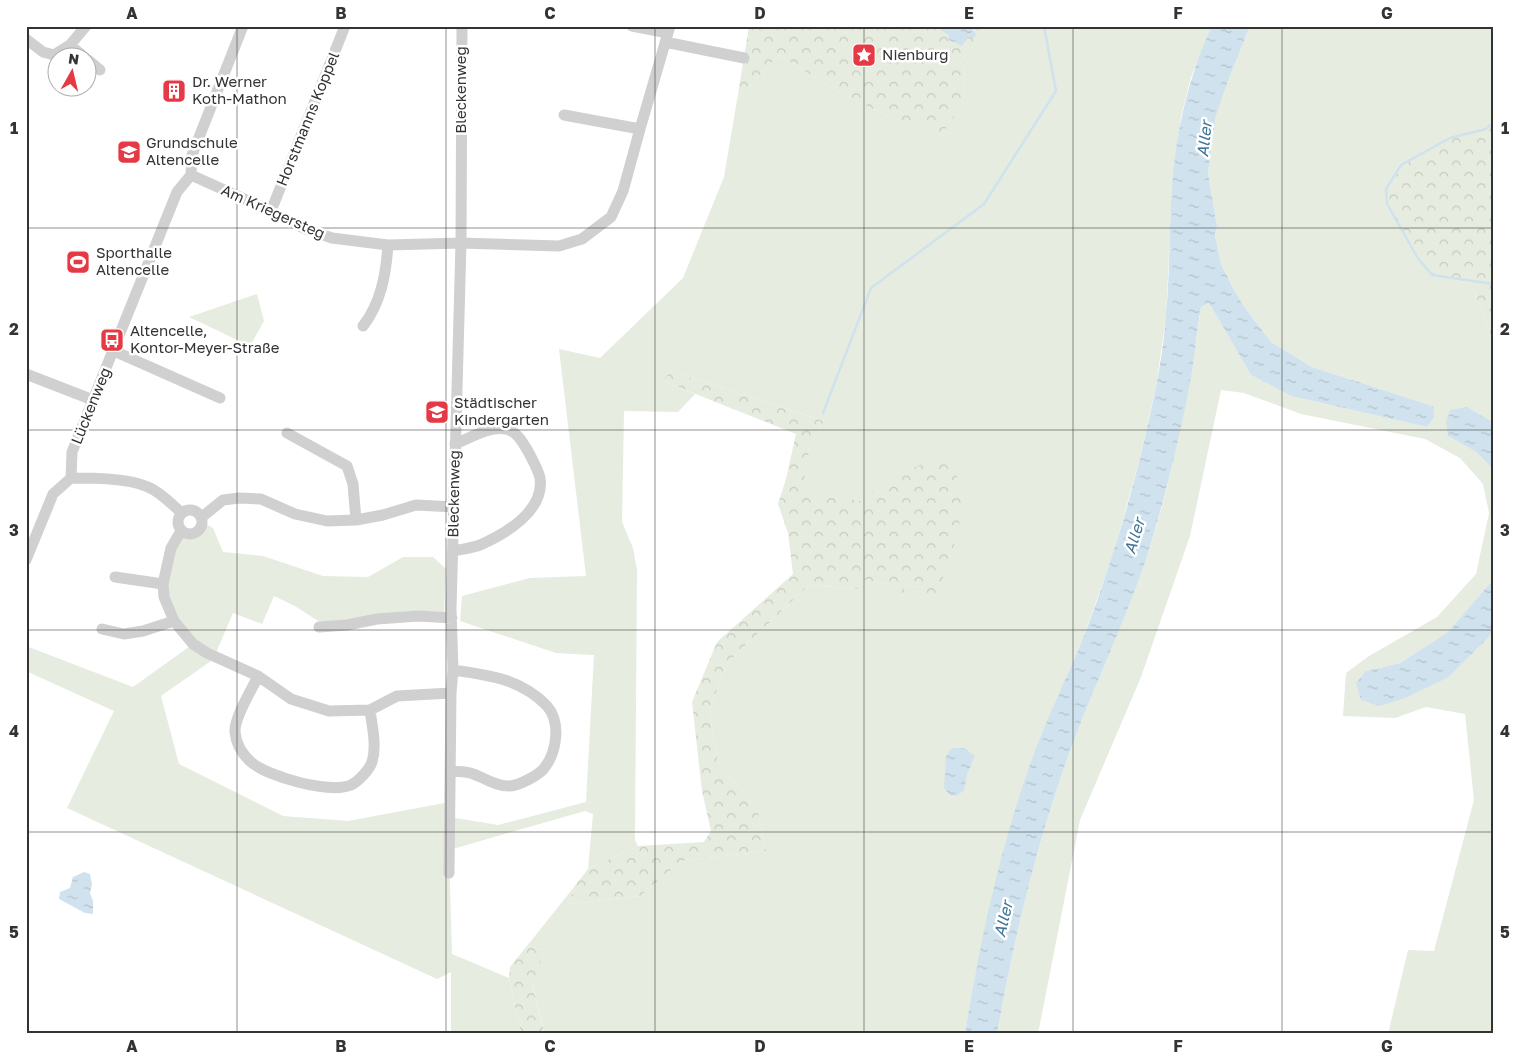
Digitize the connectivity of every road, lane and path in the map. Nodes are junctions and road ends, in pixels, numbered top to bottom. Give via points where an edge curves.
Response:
1 (86, 26) edge
2 (243, 26) edge
3 (345, 26) edge
4 (462, 26) edge
5 (632, 26) edge
6 (668, 34) edge
7 (26, 39) edge
8 (70, 45) junction
9 (73, 48) edge
10 (744, 58) dead end
11 (564, 115) dead end
12 (640, 129) junction
13 (191, 175) junction
14 (271, 211) junction
15 (461, 243) junction
16 (388, 245) junction
17 (364, 326) dead end
18 (114, 351) junction
19 (26, 374) edge
20 (220, 398) dead end
21 (92, 400) junction
22 (287, 433) dead end
23 (455, 444) junction
24 (71, 478) junction
25 (454, 507) junction
26 (182, 514) junction
27 (202, 517) junction
28 (356, 520) junction
29 (181, 531) junction
30 (454, 551) junction
31 (26, 560) edge
32 (115, 577) dead end
33 (163, 584) junction
34 (452, 618) junction
35 (174, 621) junction
36 (319, 627) dead end
37 (102, 629) dead end
38 (453, 670) junction
39 (258, 676) junction
40 (451, 693) junction
41 (370, 710) junction
42 (450, 771) junction
43 (449, 872) dead end

1 - 8 street
2 - 13 street via 192,155
3 - 14 street, Horstmanns Koppel
4 - 15 street, Bleckenweg
5 - 6 street
6 - 10 street
6 - 12 street, Am Kriegersteg
7 - 8 street via 43,52 54,54
8 - 9 street
11 - 12 street
12 - 15 street, Am Kriegersteg via 622,191 610,217 582,239 559,246
13 - 14 street, Am Kriegersteg
13 - 18 street, Lückenweg via 177,192
14 - 16 street, Am Kriegersteg via 303,228 332,238
15 - 16 street, Am Kriegersteg
15 - 23 street, Bleckenweg
16 - 17 street via 382,286
18 - 20 street
18 - 21 street, Lückenweg
19 - 21 street
21 - 24 street, Lückenweg via 72,452
22 - 28 street via 347,466 353,484
23 - 25 street, Bleckenweg
23 - 30 street via 493,429 507,429 523,442 540,479 539,494 525,516 499,535
24 - 26 street via 112,479 147,486 164,496
24 - 31 street via 53,494
25 - 28 street via 416,506
25 - 30 street, Bleckenweg
26 - 27 street via 193,510
26 - 29 street via 178,524
27 - 28 street via 223,500 239,498 261,500 294,514 327,521
27 - 29 street via 203,525 196,534 188,535
29 - 33 street via 170,548
30 - 34 street, Bleckenweg
32 - 33 street
33 - 35 street via 164,597
34 - 36 street via 419,616
34 - 38 street, Bleckenweg
35 - 37 street via 124,634
35 - 39 street via 200,649
38 - 40 street, Bleckenweg
38 - 42 street via 497,676 530,691 548,708 556,723 555,747 545,768 530,779 510,786 490,783 471,773
39 - 41 street via 291,699 329,711
39 - 41 street via 238,718 235,731 240,750 264,770 301,783 328,788 351,785 363,775 372,763 374,740
40 - 41 street via 397,696
40 - 42 street, Bleckenweg
42 - 43 street, Bleckenweg

